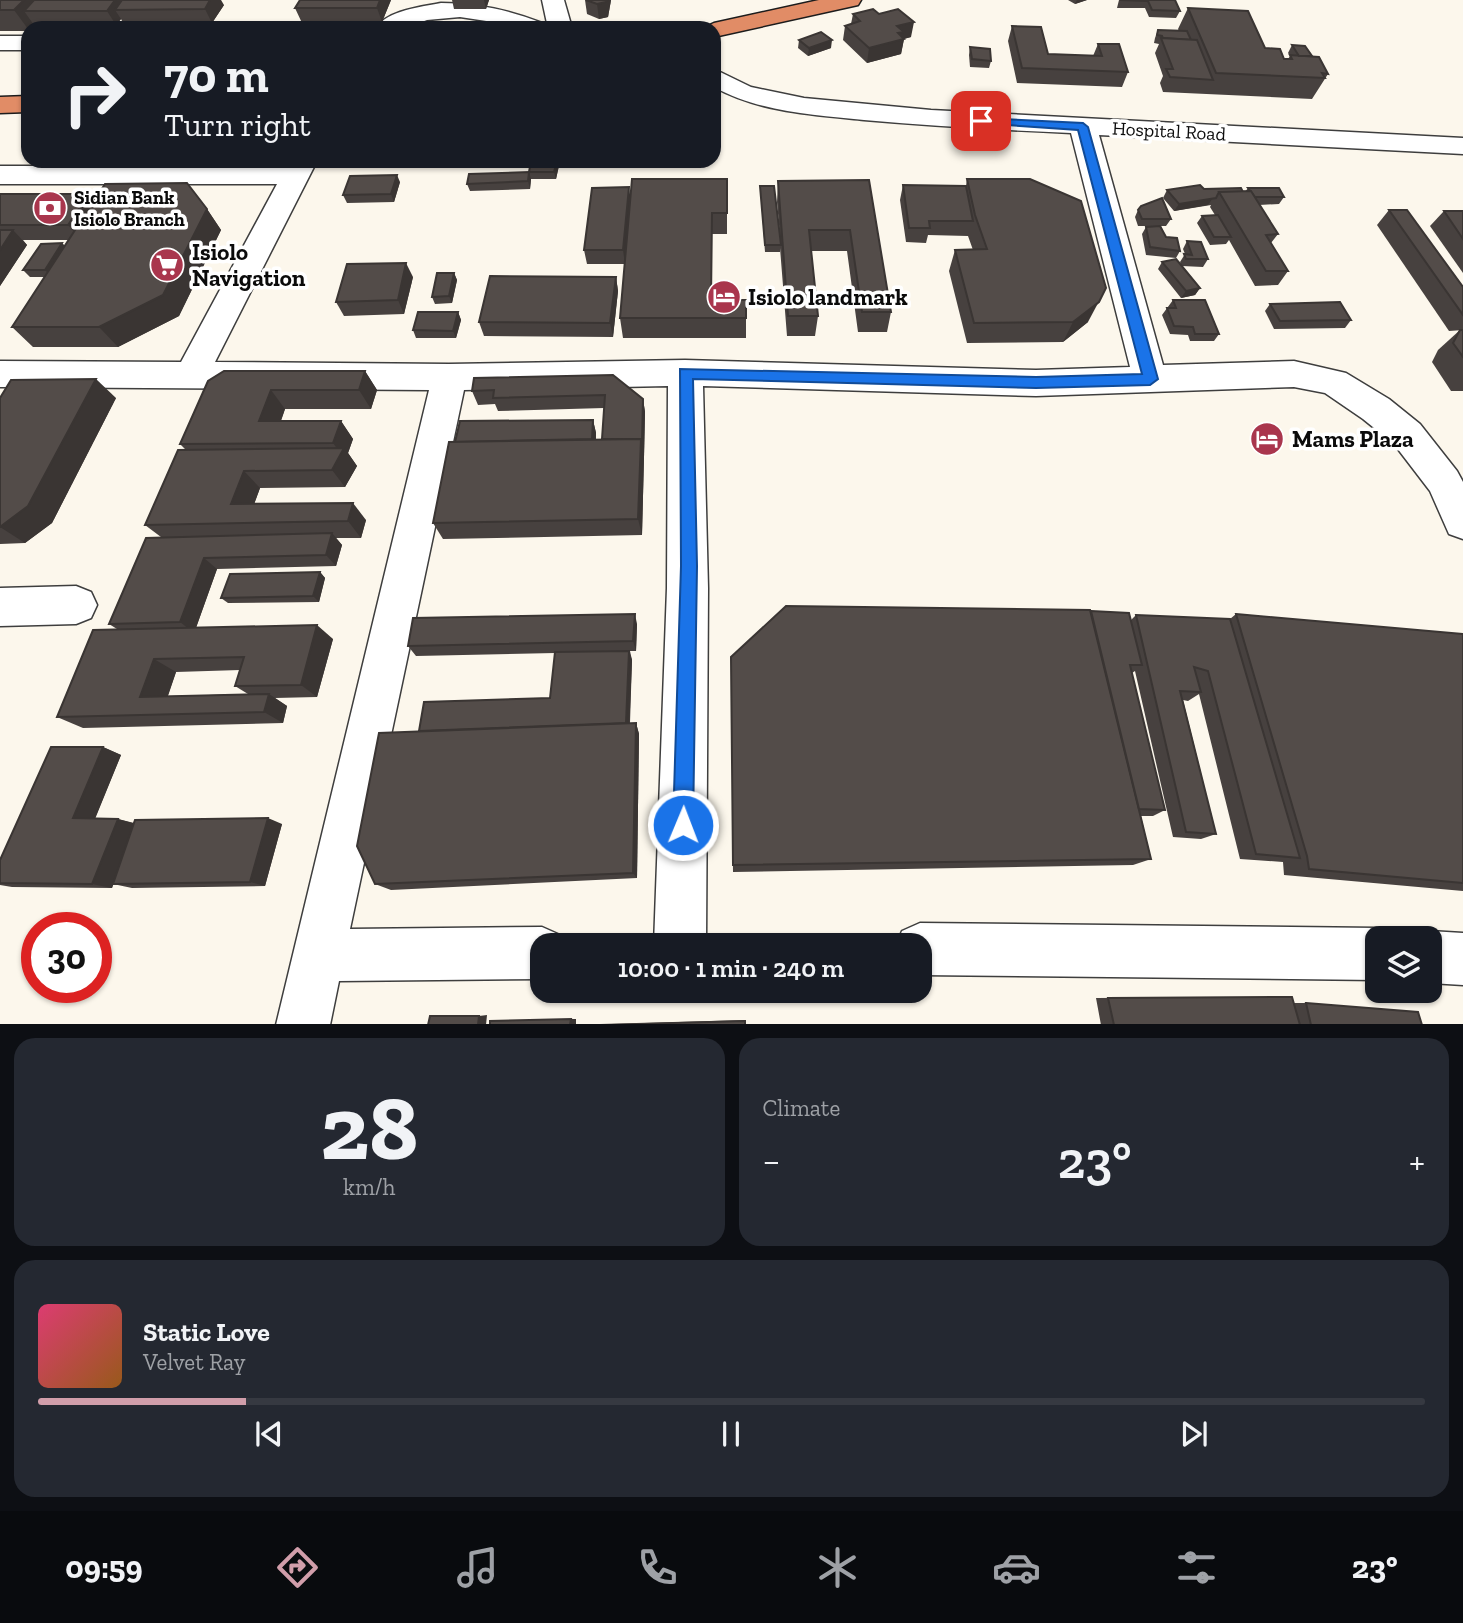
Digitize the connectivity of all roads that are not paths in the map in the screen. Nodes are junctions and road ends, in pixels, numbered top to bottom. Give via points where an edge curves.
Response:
1 (553, 0) edge
2 (850, 0) edge
3 (399, 21) edge
4 (515, 21) edge
5 (558, 21) edge
6 (721, 28) edge
7 (0, 43) edge
8 (21, 43) edge
9 (721, 81) edge
10 (21, 104) edge
11 (0, 105) edge
12 (1083, 127) junction
13 (1463, 146) edge
14 (300, 168) edge
15 (0, 175) edge
16 (685, 373) junction
17 (0, 374) edge
18 (191, 375) junction
19 (449, 377) junction
20 (1150, 379) junction
21 (1463, 522) edge
22 (76, 605) dead end
23 (0, 607) edge
24 (680, 933) edge
25 (932, 949) edge
26 (530, 953) edge
27 (1365, 954) edge
28 (319, 955) junction
29 (1442, 958) edge
30 (1463, 959) edge
31 (303, 1024) edge

1 - 5 street
2 - 6 highway
3 - 4 street via 428,11 494,13
7 - 8 street
9 - 12 street, Hospital Road via 743,93 804,106
10 - 11 highway
12 - 13 street, Hospital Road
12 - 20 street
14 - 15 street
14 - 18 street
16 - 19 street
16 - 20 street via 1036,383
16 - 24 street via 689,498
17 - 18 street
18 - 19 street
19 - 28 street
20 - 21 street via 1294,374 1334,382 1407,434 1444,482
22 - 23 street
25 - 27 street
26 - 28 street
28 - 31 street
29 - 30 street

